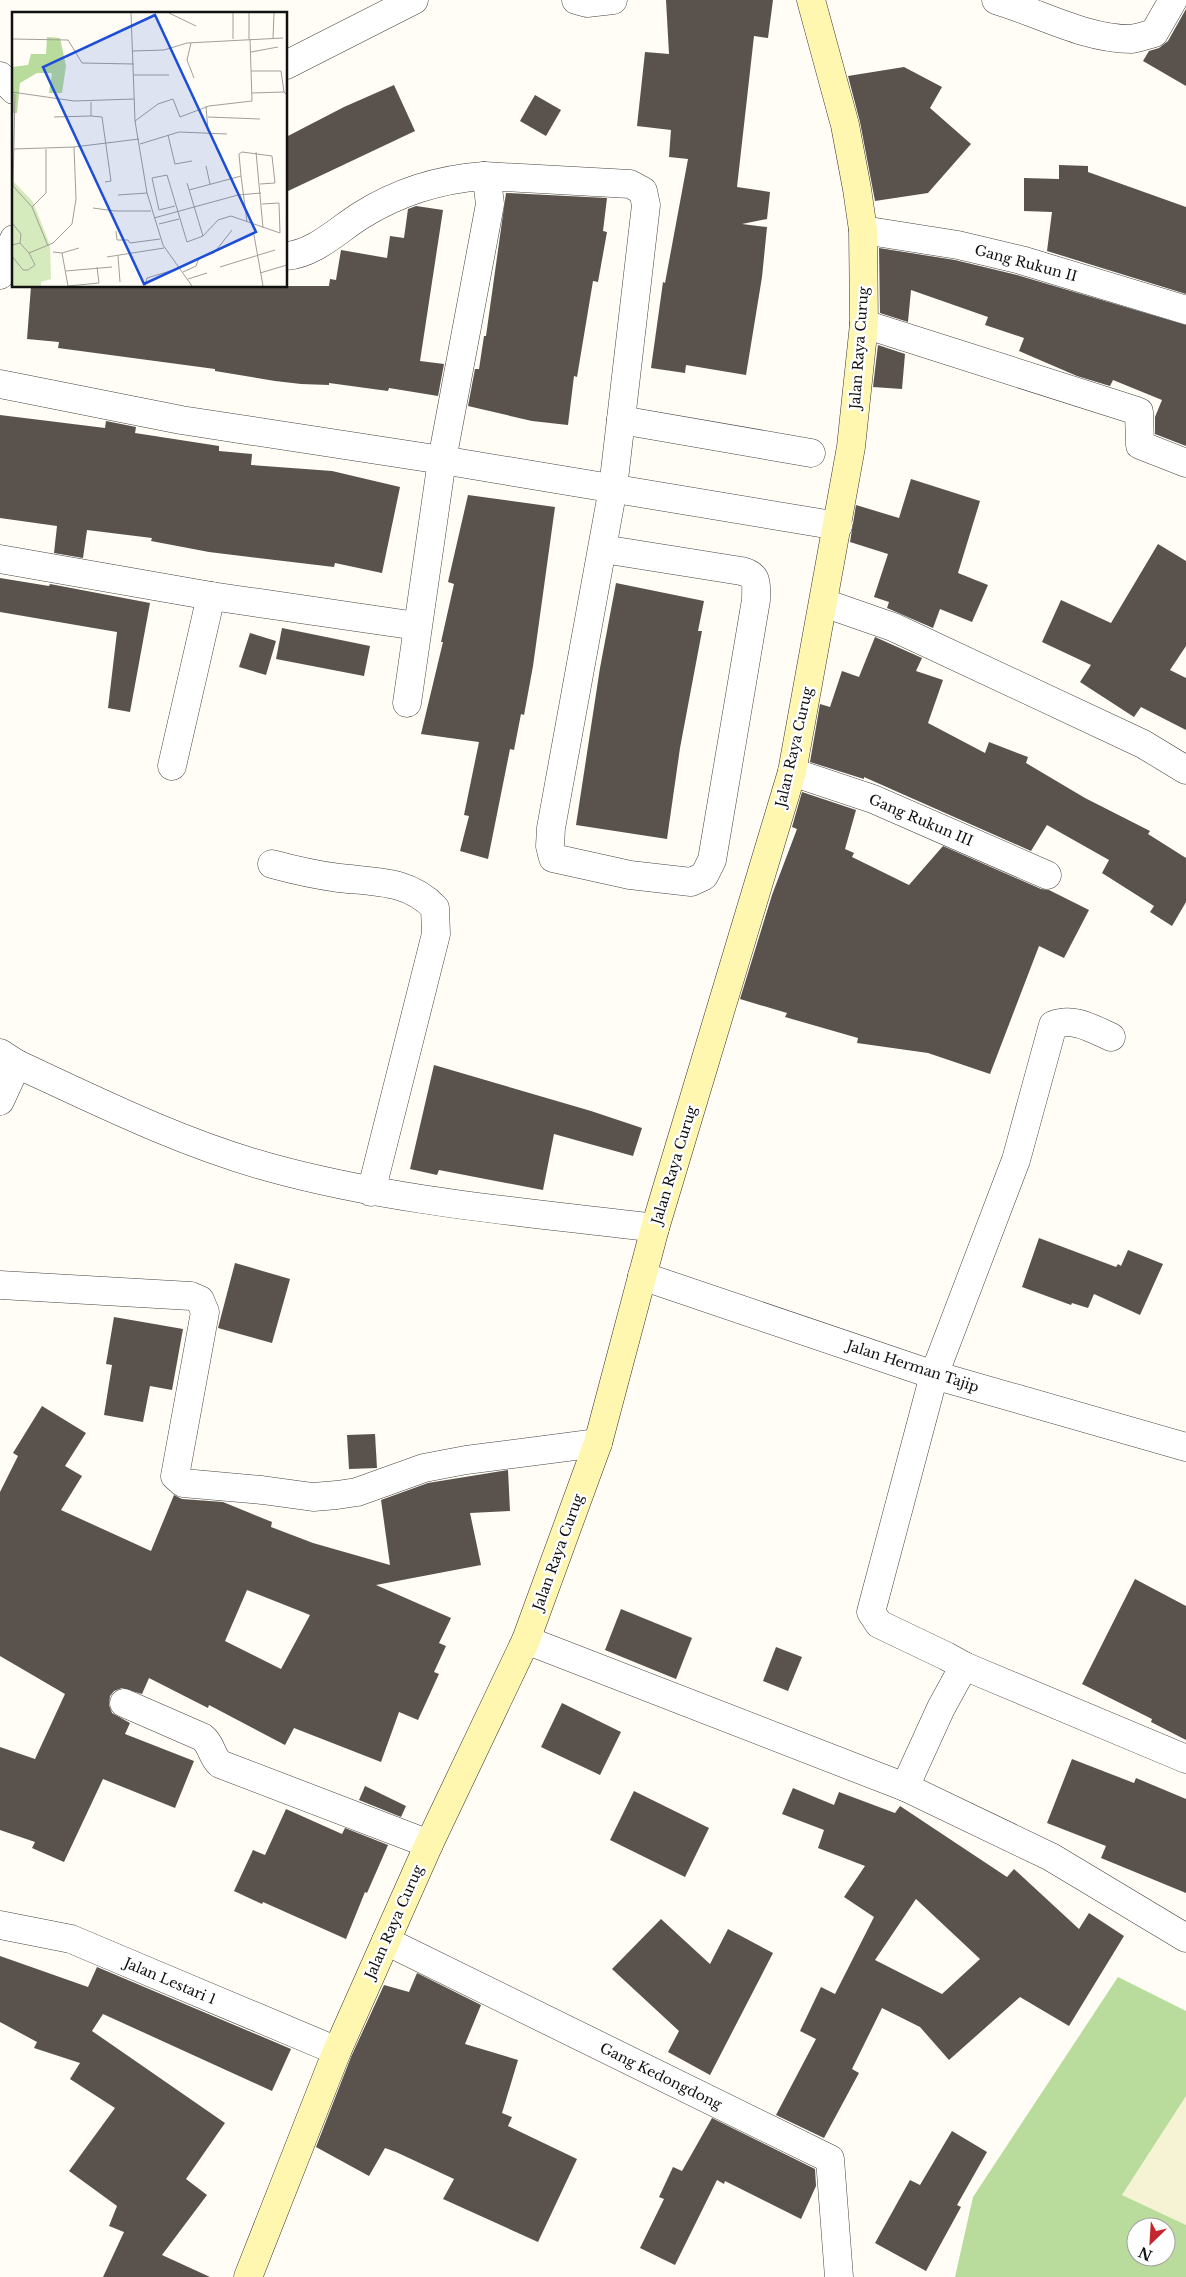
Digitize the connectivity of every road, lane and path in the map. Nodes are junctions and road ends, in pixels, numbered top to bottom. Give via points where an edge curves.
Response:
1 (414, 0) edge
2 (576, 0) edge
3 (613, 0) edge
4 (811, 0) edge
5 (996, 0) edge
6 (1173, 0) edge
7 (288, 64) edge
8 (0, 76) edge
9 (12, 88) edge
10 (484, 176) junction
11 (863, 230) junction
12 (12, 244) edge
13 (288, 256) edge
14 (0, 275) edge
15 (1186, 310) edge
16 (864, 324) junction
17 (0, 384) edge
18 (621, 420) junction
19 (811, 453) dead end
20 (442, 460) junction
21 (1186, 463) edge
22 (613, 488) junction
23 (838, 526) junction
24 (603, 549) junction
25 (0, 559) edge
26 (211, 596) junction
27 (824, 603) junction
28 (417, 626) junction
29 (407, 703) dead end
30 (172, 766) dead end
31 (1186, 770) edge
32 (792, 772) junction
33 (272, 864) dead end
34 (1048, 875) dead end
35 (1111, 1037) dead end
36 (8, 1059) edge
37 (0, 1101) edge
38 (371, 1192) junction
39 (655, 1228) junction
40 (642, 1276) junction
41 (0, 1285) edge
42 (934, 1375) junction
43 (598, 1443) junction
44 (1186, 1447) edge
45 (526, 1640) junction
46 (964, 1666) junction
47 (124, 1703) dead end
48 (1186, 1759) edge
49 (905, 1787) junction
50 (430, 1844) junction
51 (0, 1925) edge
52 (1186, 1938) edge
53 (386, 1940) junction
54 (337, 2051) junction
55 (248, 2277) edge
56 (839, 2277) edge

1 - 7 street
2 - 3 street via 587,3
4 - 11 main road, Jalan Raya Curug via 845,125
5 - 6 street via 1079,29 1132,39 1154,34
8 - 9 street
10 - 13 street via 422,186 362,215 310,250
10 - 18 street via 630,184 643,191 646,205
10 - 20 street via 490,204
11 - 15 street, Gang Rukun II via 958,245 1021,260
11 - 16 main road, Jalan Raya Curug
12 - 14 street
16 - 21 street via 1134,410 1139,417 1140,445
16 - 23 main road, Jalan Raya Curug via 851,447
17 - 20 street via 181,420
18 - 19 street
18 - 22 street
20 - 22 street
20 - 28 street
22 - 23 street
22 - 24 street
23 - 27 main road, Jalan Raya Curug
24 - 24 street via 552,828 552,858 630,876 691,882 704,876 712,860 756,600 756,579 751,573 741,571
25 - 26 street
26 - 28 street
26 - 30 street
27 - 31 street via 893,627 1143,744
27 - 32 main road, Jalan Raya Curug
28 - 29 street
32 - 34 street, Gang Rukun III via 873,799
32 - 39 main road, Jalan Raya Curug
33 - 38 street via 303,872 404,887 423,895 435,908 436,934
35 - 42 street via 1075,1022 1062,1021 1053,1025 1016,1160
36 - 37 street
36 - 38 street via 128,1116 198,1144 267,1167
38 - 39 street
39 - 40 main road, Jalan Raya Curug
40 - 42 street, Jalan Herman Tajip
40 - 43 main road, Jalan Raya Curug
41 - 43 street via 191,1296 200,1300 205,1312 175,1476 183,1483 313,1497 338,1495 357,1492 424,1468
42 - 44 street, Jalan Herman Tajip
42 - 46 street via 871,1612 879,1624
43 - 45 main road, Jalan Raya Curug
45 - 49 street
45 - 50 main road, Jalan Raya Curug
46 - 48 street
46 - 49 street
47 - 50 street via 202,1737 220,1764
49 - 52 street via 1051,1857
50 - 53 main road, Jalan Raya Curug
51 - 54 street, Jalan Lestari 1 via 71,1938
53 - 54 main road, Jalan Raya Curug
53 - 56 street, Gang Kedongdong via 830,2160
54 - 55 main road, Jalan Raya Curug

